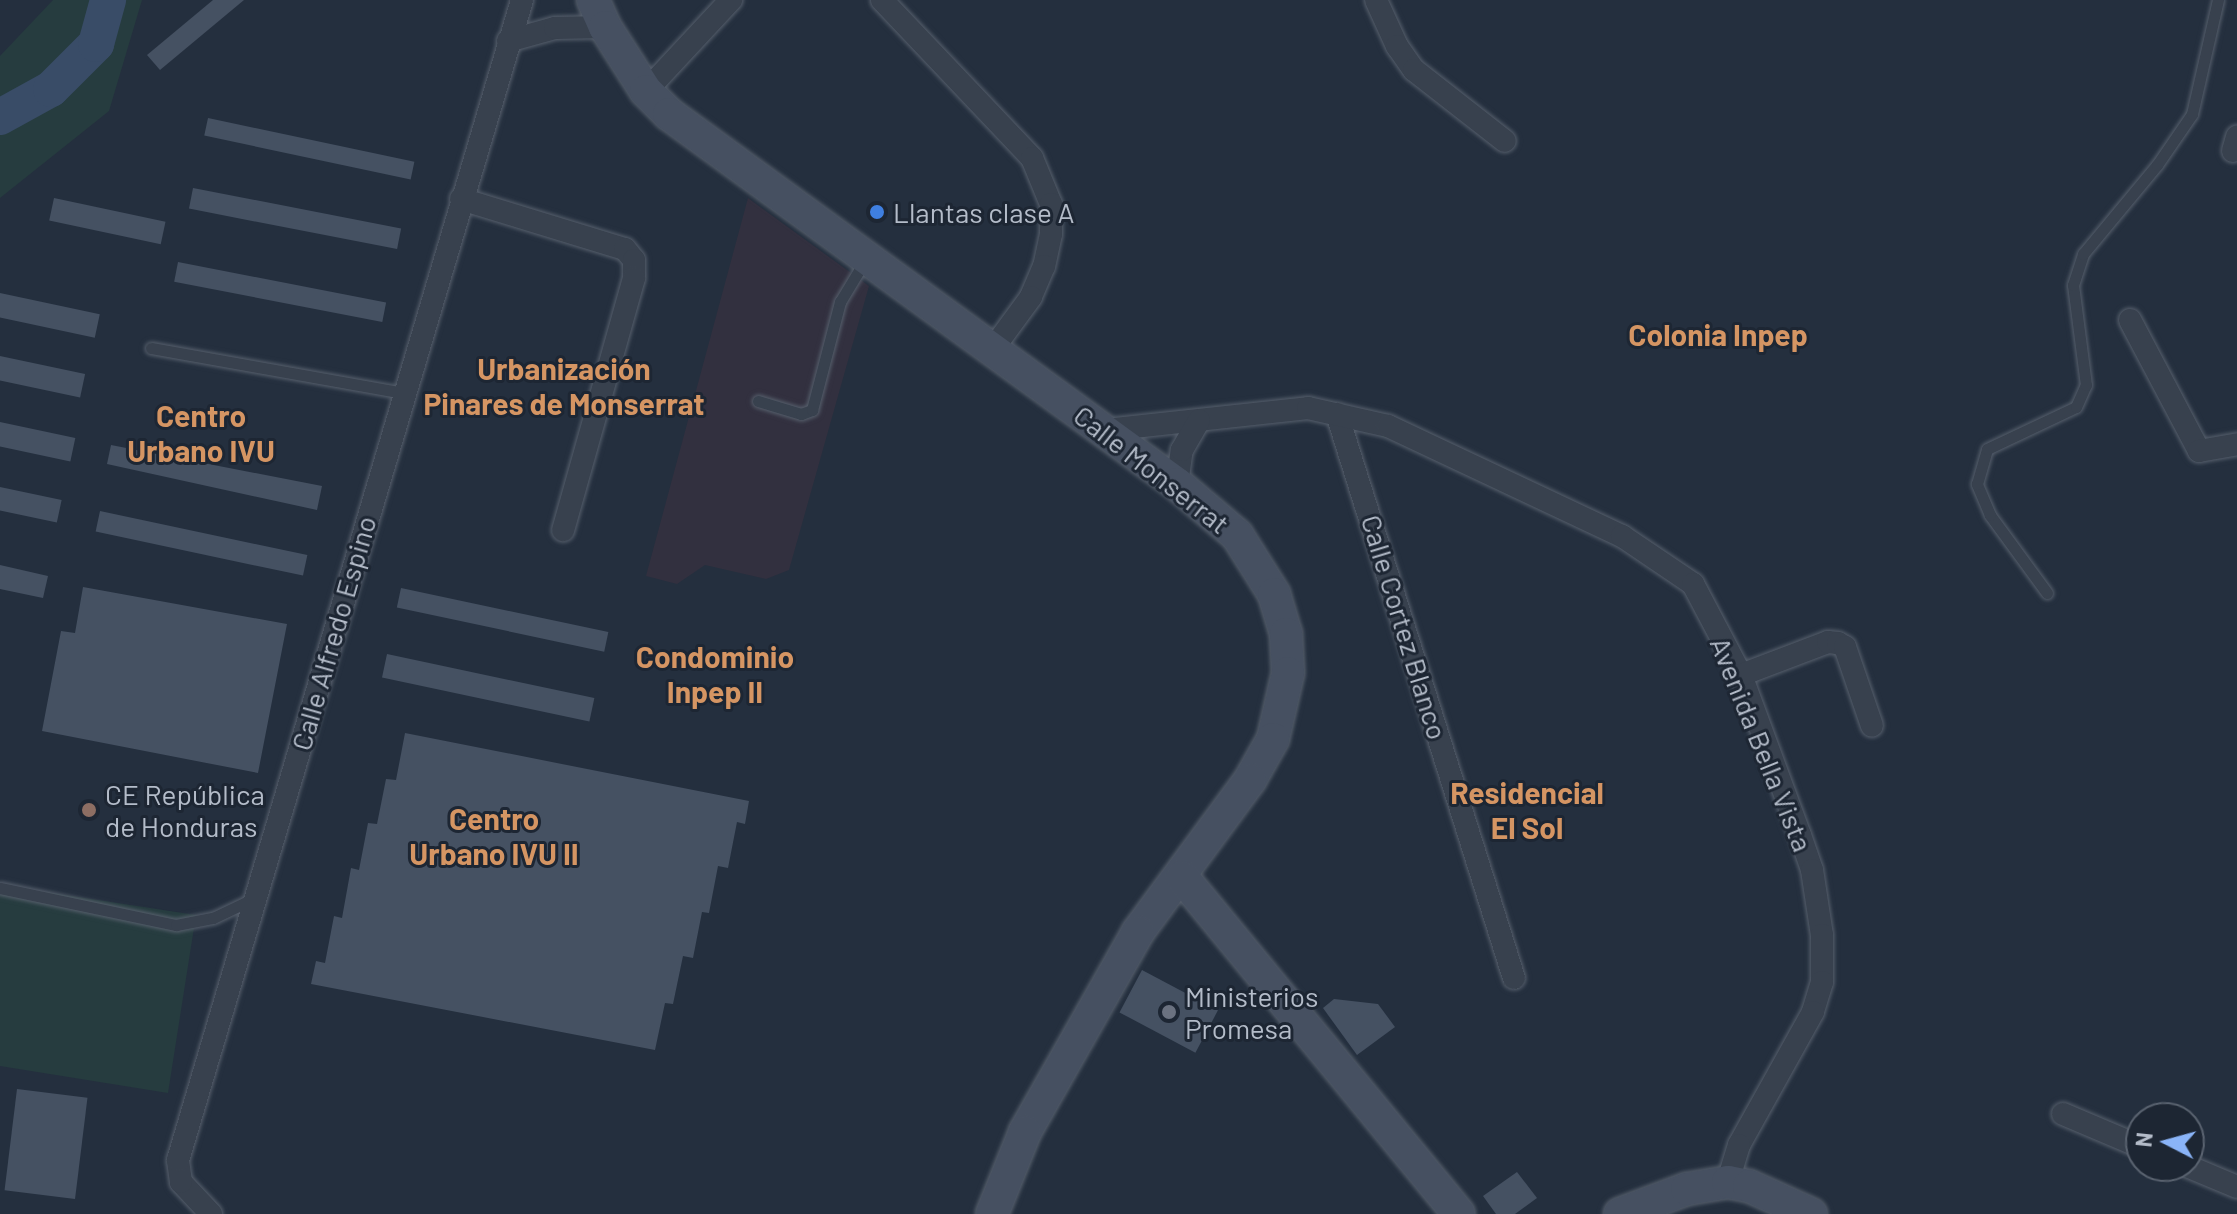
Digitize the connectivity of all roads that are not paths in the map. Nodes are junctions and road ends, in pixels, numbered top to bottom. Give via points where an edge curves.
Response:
1 (522, 0) edge
2 (731, 0) edge
3 (882, 0) edge
4 (1376, 0) edge
5 (2218, 0) edge
6 (599, 14) edge
7 (508, 41) junction
8 (646, 91) junction
9 (1505, 141) dead end
10 (461, 199) junction
11 (867, 258) junction
12 (2130, 320) dead end
13 (151, 348) dead end
14 (992, 350) junction
15 (404, 393) junction
16 (758, 401) dead end
17 (1337, 414) junction
18 (1199, 420) junction
19 (1106, 430) junction
20 (2237, 444) edge
21 (1177, 484) junction
22 (563, 530) dead end
23 (2047, 593) dead end
24 (1741, 675) junction
25 (1872, 726) dead end
26 (1182, 877) junction
27 (0, 888) edge
28 (255, 897) junction
29 (1514, 978) dead end
30 (2063, 1114) dead end
31 (2125, 1140) edge
32 (2205, 1174) edge
33 (1728, 1182) junction
34 (2237, 1187) edge
35 (211, 1214) edge
36 (992, 1214) edge
37 (1459, 1214) edge
38 (1620, 1214) edge
39 (1811, 1214) edge

1 - 7 street, Calle Alfredo Espino
2 - 8 street
3 - 14 street via 1032,158 1051,204 1051,234 1035,287
4 - 9 street via 1414,70
5 - 23 lane via 2192,114 2083,254 2073,285 2086,385 2076,407 1987,449 1977,484 1990,515
6 - 7 street
6 - 8 street, Calle Monserrat
7 - 10 street, Calle Alfredo Espino
8 - 11 street, Calle Monserrat via 669,114
10 - 15 street, Calle Alfredo Espino
10 - 22 street via 625,249 634,260 634,278
11 - 14 street, Calle Monserrat
11 - 16 lane via 840,302 812,410 801,414
12 - 20 street via 2199,451
13 - 15 lane
14 - 19 street, Calle Monserrat
15 - 28 street, Calle Alfredo Espino
17 - 18 street, Avenida Bella Vista via 1308,408
17 - 24 street, Avenida Bella Vista via 1388,426 1622,536 1693,584
17 - 29 street, Calle Cortez Blanco
18 - 19 street, Avenida Bella Vista
18 - 21 street via 1182,450
19 - 21 street, Calle Monserrat
21 - 26 street, Calle Monserrat via 1237,535 1264,574 1286,634 1288,673 1281,715 1262,762
24 - 25 street via 1828,642 1838,643 1845,647
24 - 33 street, Avenida Bella Vista via 1812,870 1823,962 1809,1020 1739,1145
26 - 36 street, Calle Monserrat via 1138,932 1094,1007 1025,1132
26 - 37 street
27 - 28 lane via 176,925 213,918
28 - 35 street, Calle Alfredo Espino via 178,1160 181,1182
30 - 31 street
32 - 34 street
33 - 38 street via 1687,1189
33 - 39 street

